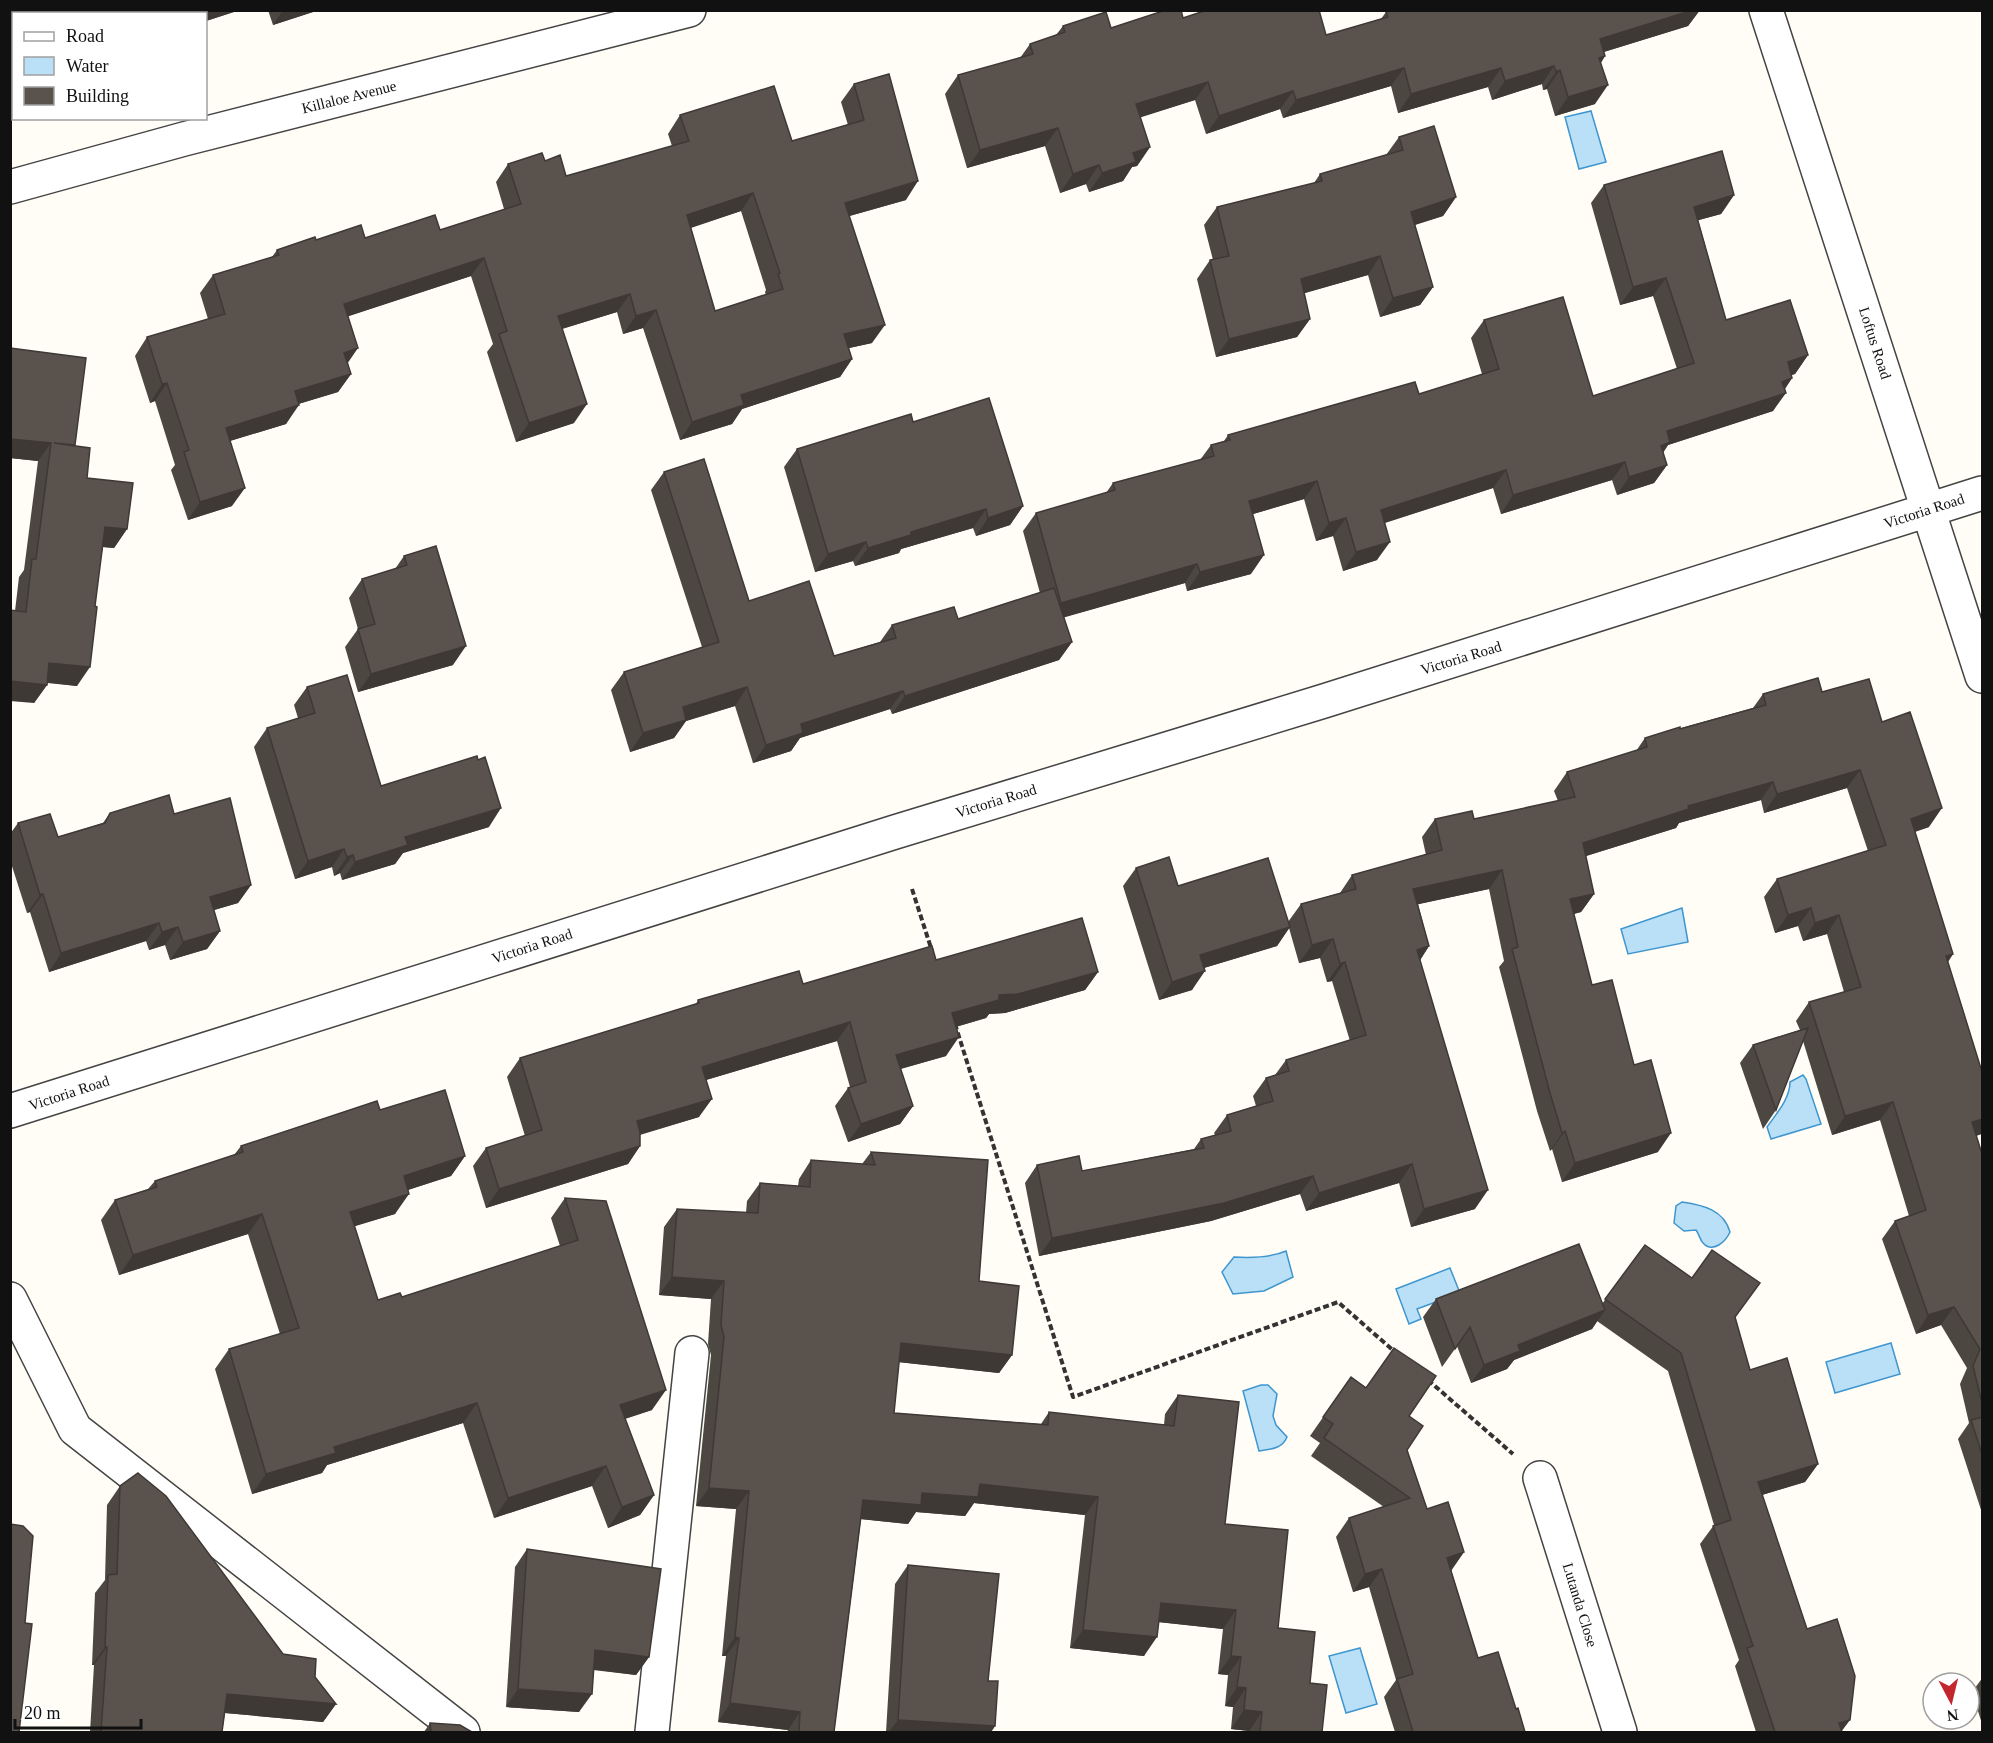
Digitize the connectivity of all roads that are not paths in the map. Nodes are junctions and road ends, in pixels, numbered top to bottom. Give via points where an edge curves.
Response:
1 (689, 10) edge
2 (1766, 10) edge
3 (10, 187) edge
4 (1983, 493) edge
5 (1929, 510) junction
6 (1983, 676) edge
7 (12, 1109) edge
8 (10, 1299) edge
9 (692, 1353) dead end
10 (1540, 1478) road end
11 (463, 1732) edge
12 (652, 1732) edge
13 (1620, 1732) edge

1 - 3 street, Killaloe Avenue
2 - 5 street, Loftus Road
4 - 5 street, Victoria Road
5 - 6 street, Loftus Road
5 - 7 street, Victoria Road
8 - 11 street via 75,1429
9 - 12 street
10 - 13 street, Lutanda Close

